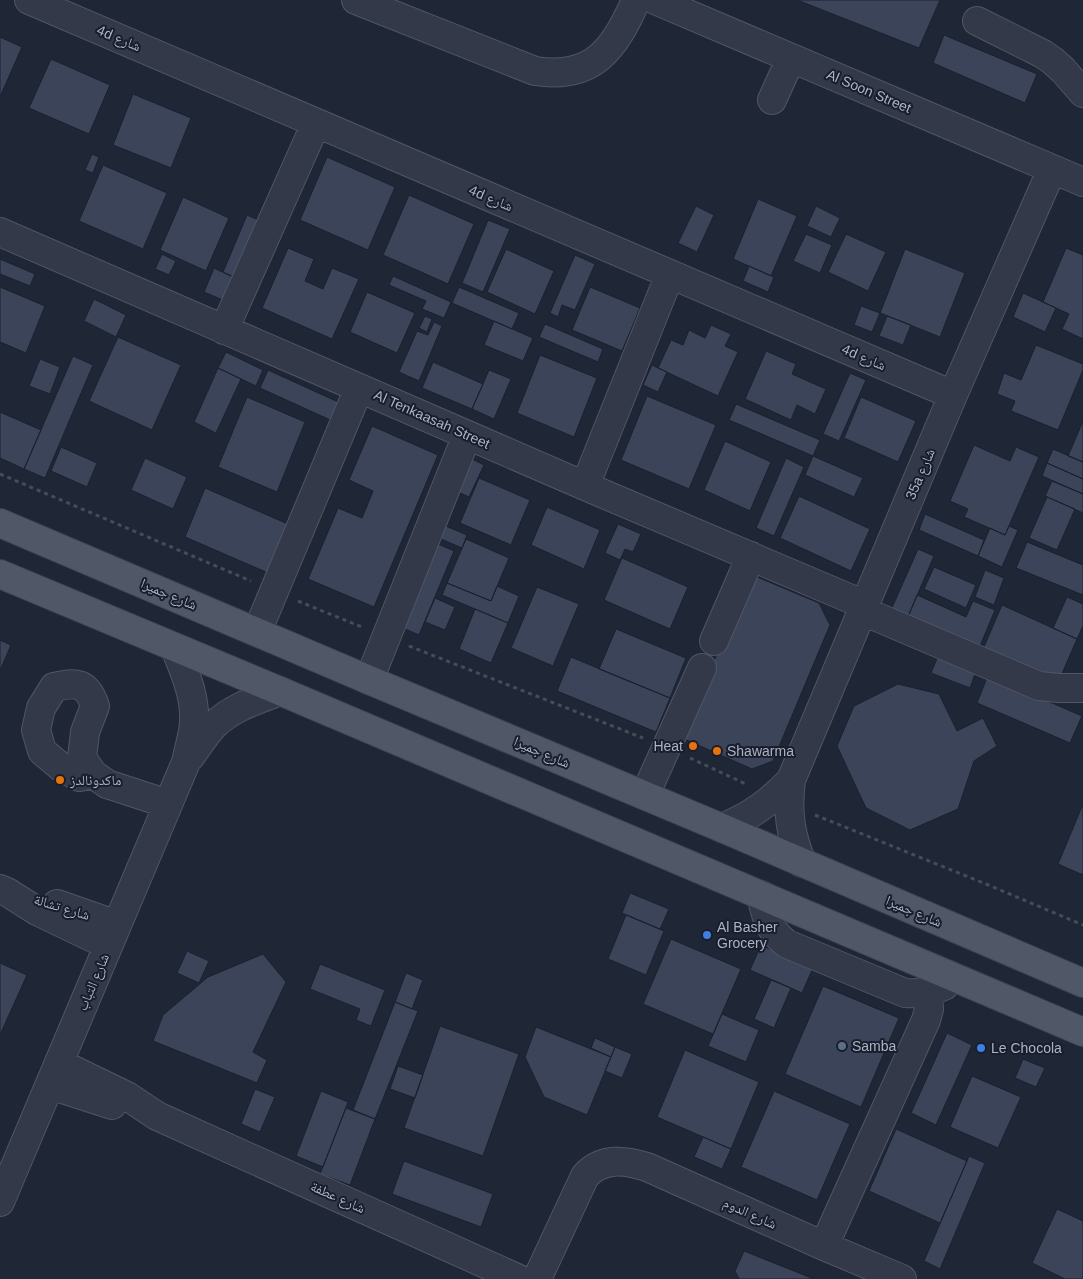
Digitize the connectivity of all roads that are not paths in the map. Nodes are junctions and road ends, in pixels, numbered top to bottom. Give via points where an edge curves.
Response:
1 (29, 0) edge
2 (356, 0) edge
3 (636, 0) edge
4 (655, 0) edge
5 (694, 8) edge
6 (977, 21) dead end
7 (791, 58) junction
8 (1083, 93) edge
9 (772, 100) dead end
10 (316, 123) junction
11 (1052, 169) junction
12 (1083, 182) edge
13 (0, 232) edge
14 (670, 274) junction
15 (224, 330) junction
16 (359, 388) junction
17 (953, 395) junction
18 (467, 435) junction
19 (585, 486) junction
20 (0, 523) edge
21 (751, 556) junction
22 (0, 574) edge
23 (864, 608) junction
24 (257, 632) junction
25 (714, 641) dead end
26 (175, 648) junction
27 (702, 668) dead end
28 (369, 680) junction
29 (1083, 688) edge
30 (280, 691) junction
31 (186, 762) junction
32 (93, 774) dead end
33 (790, 792) junction
34 (645, 795) junction
35 (168, 804) junction
36 (722, 828) junction
37 (802, 863) junction
38 (3, 891) edge
39 (761, 895) junction
40 (113, 935) junction
41 (959, 979) junction
42 (1083, 983) edge
43 (928, 992) junction
44 (1083, 1032) edge
45 (54, 1074) junction
46 (0, 1202) edge
47 (824, 1246) junction
48 (519, 1279) edge
49 (537, 1279) edge
50 (902, 1279) edge

1 - 10 street, 4d شارع
2 - 3 street via 535,71 552,74 569,72 600,58 612,45
4 - 5 street, Al Soon Street
5 - 7 street, Al Soon Street
6 - 8 street via 1043,54 1063,70
7 - 9 street
7 - 11 street, Al Soon Street
10 - 14 street, 4d شارع
10 - 15 street
11 - 12 street, Al Soon Street
11 - 17 street, 35a شارع
13 - 15 street, Al Tenkaasah Street
14 - 17 street, 4d شارع
14 - 19 street
15 - 16 street, Al Tenkaasah Street
16 - 18 street, Al Tenkaasah Street
16 - 24 street
17 - 23 street, 35a شارع
18 - 19 street, Al Tenkaasah Street
18 - 28 street
19 - 21 street, Al Tenkaasah Street
20 - 24 main road, شارع جميرا
21 - 23 street, Al Tenkaasah Street
21 - 25 street
22 - 26 main road
23 - 29 street, Al Tenkaasah Street via 1038,686
23 - 33 street, 35a شارع
24 - 28 main road, شارع جميرا
26 - 30 main road
26 - 31 street, شارع التباب via 188,679 193,704 193,730
27 - 34 street
28 - 34 main road, شارع جميرا
30 - 31 street, شارع التباب via 249,702 226,716 206,735
30 - 39 main road
31 - 35 street, شارع التباب
32 - 35 street via 107,784
33 - 36 street, 35a شارع
33 - 37 street, 35a شارع via 791,831
34 - 36 main road, شارع جميرا
35 - 40 street, شارع التباب
36 - 37 main road, شارع جميرا
37 - 42 main road, شارع جميرا
38 - 40 street, شارع تشالة via 37,911
39 - 41 main road
39 - 43 street via 772,931 786,944 905,993
40 - 45 street, شارع التباب
41 - 43 street
41 - 44 main road
43 - 47 street via 926,1020
45 - 46 street, شارع التباب
45 - 48 street, شارع عطفة via 122,1108 157,1116
47 - 49 street, شارع الدوم via 647,1167 630,1162 612,1162 596,1166 585,1176
47 - 50 street, شارع الدوم

